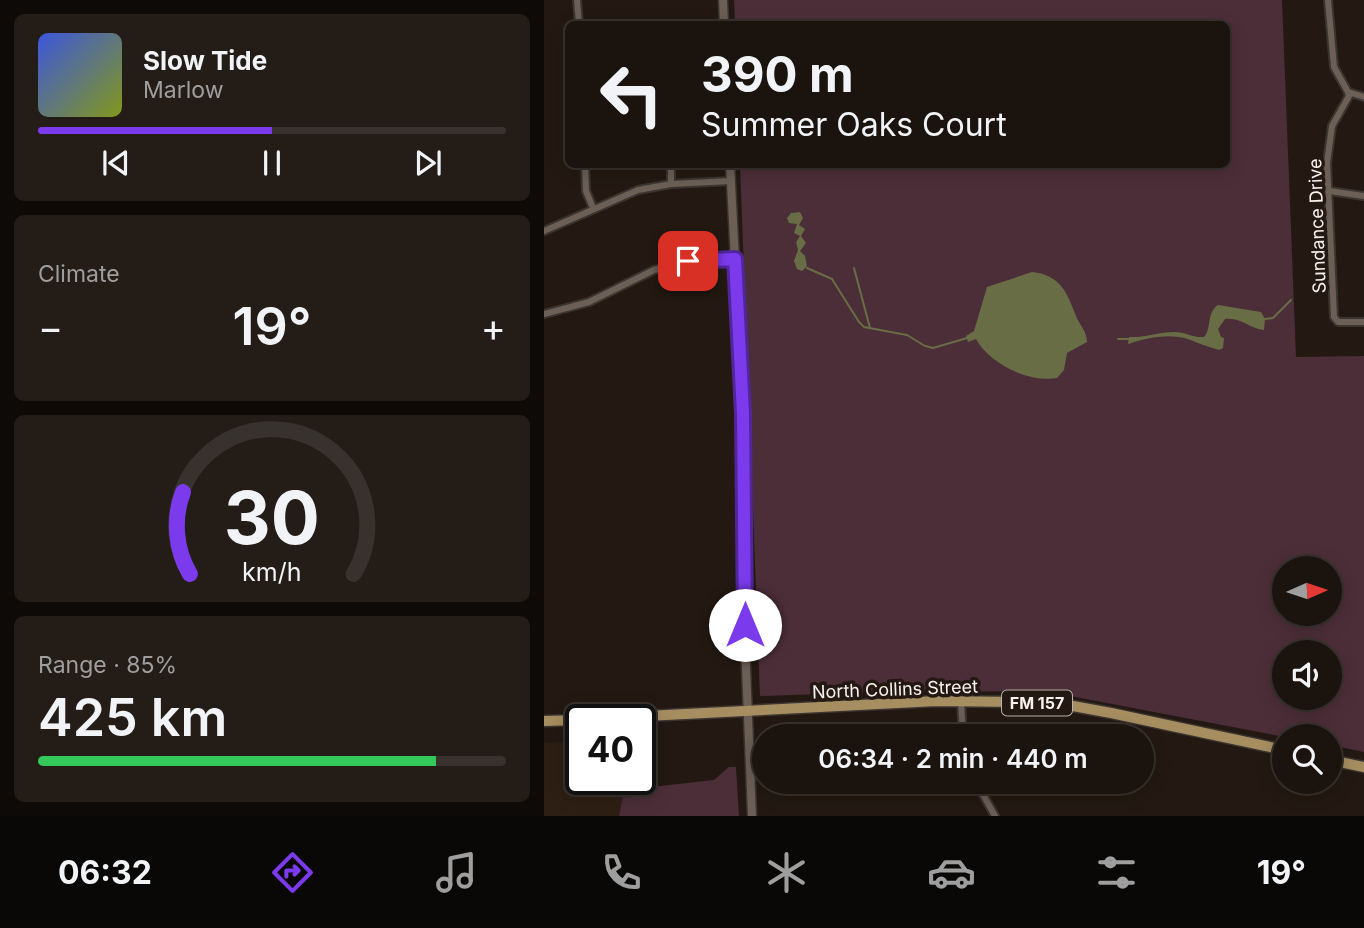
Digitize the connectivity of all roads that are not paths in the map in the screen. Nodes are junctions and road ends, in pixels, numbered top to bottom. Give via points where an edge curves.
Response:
1 (577, 0) edge
2 (723, 0) edge
3 (1328, 0) edge
4 (579, 21) edge
5 (724, 21) edge
6 (1348, 92) junction
7 (1364, 97) edge
8 (585, 168) edge
9 (671, 168) edge
10 (730, 168) edge
11 (731, 181) junction
12 (671, 184) junction
13 (1329, 191) junction
14 (1364, 196) edge
15 (593, 208) junction
16 (544, 231) edge
17 (735, 259) junction
18 (544, 314) edge
19 (1364, 322) edge
20 (961, 701) junction
21 (747, 710) junction
22 (656, 715) edge
23 (565, 720) edge
24 (544, 721) edge
25 (962, 724) edge
26 (1272, 748) edge
27 (1342, 762) edge
28 (1364, 767) edge
29 (983, 794) edge
30 (752, 816) edge
31 (996, 816) edge

1 - 4 street
2 - 5 street
3 - 6 street via 1332,62
6 - 7 street
6 - 13 street, Sundance Drive via 1329,133
8 - 15 street via 586,191
9 - 12 street
10 - 11 street
11 - 12 street
11 - 17 street
12 - 15 street via 638,190
13 - 14 street
13 - 19 street, Sundance Drive via 1334,317
15 - 16 street
17 - 18 street via 688,261 654,270 589,302
17 - 21 street via 743,413
20 - 21 main road, North Collins Street / FM 157
20 - 25 street
20 - 26 main road, North Collins Street / FM 157 via 1062,704
21 - 22 main road, North Collins Street / FM 157
21 - 30 street
23 - 24 main road
27 - 28 main road
29 - 31 street

